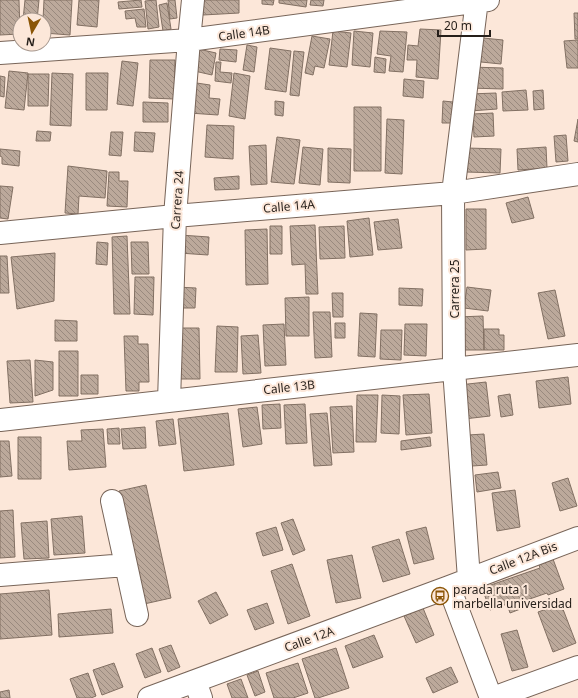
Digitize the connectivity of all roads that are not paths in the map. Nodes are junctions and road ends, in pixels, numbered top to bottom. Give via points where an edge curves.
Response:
1 (193, 0) edge
2 (481, 0) edge
3 (189, 40) junction
4 (0, 53) edge
5 (578, 174) edge
6 (453, 193) junction
7 (175, 216) junction
8 (0, 233) edge
9 (578, 355) edge
10 (454, 369) junction
11 (169, 401) junction
12 (0, 420) edge
13 (112, 501) dead end
14 (578, 538) edge
15 (126, 565) junction
16 (0, 575) edge
17 (469, 579) junction
18 (449, 587) junction
19 (137, 615) dead end
20 (578, 667) edge
21 (198, 689) edge
22 (149, 698) edge
23 (492, 698) edge

1 - 3 street, Carrera 24
2 - 3 street, Calle 14B
2 - 6 street, Carrera 25
3 - 4 street, Calle 14B
3 - 7 street, Carrera 24
5 - 6 street, Calle 14A
6 - 7 street, Calle 14A
6 - 10 street, Carrera 25
7 - 8 street, Calle 14A
7 - 11 street, Carrera 24
9 - 10 street, Calle 13B
10 - 11 street, Calle 13B
10 - 17 street, Carrera 25
11 - 12 street, Calle 13B
13 - 15 street
14 - 17 street, Calle 12A Bis
15 - 16 street
15 - 19 street
17 - 18 street, Calle 12A
18 - 21 street, Calle 12A
18 - 23 street
20 - 23 street
21 - 22 street, Calle 12A

